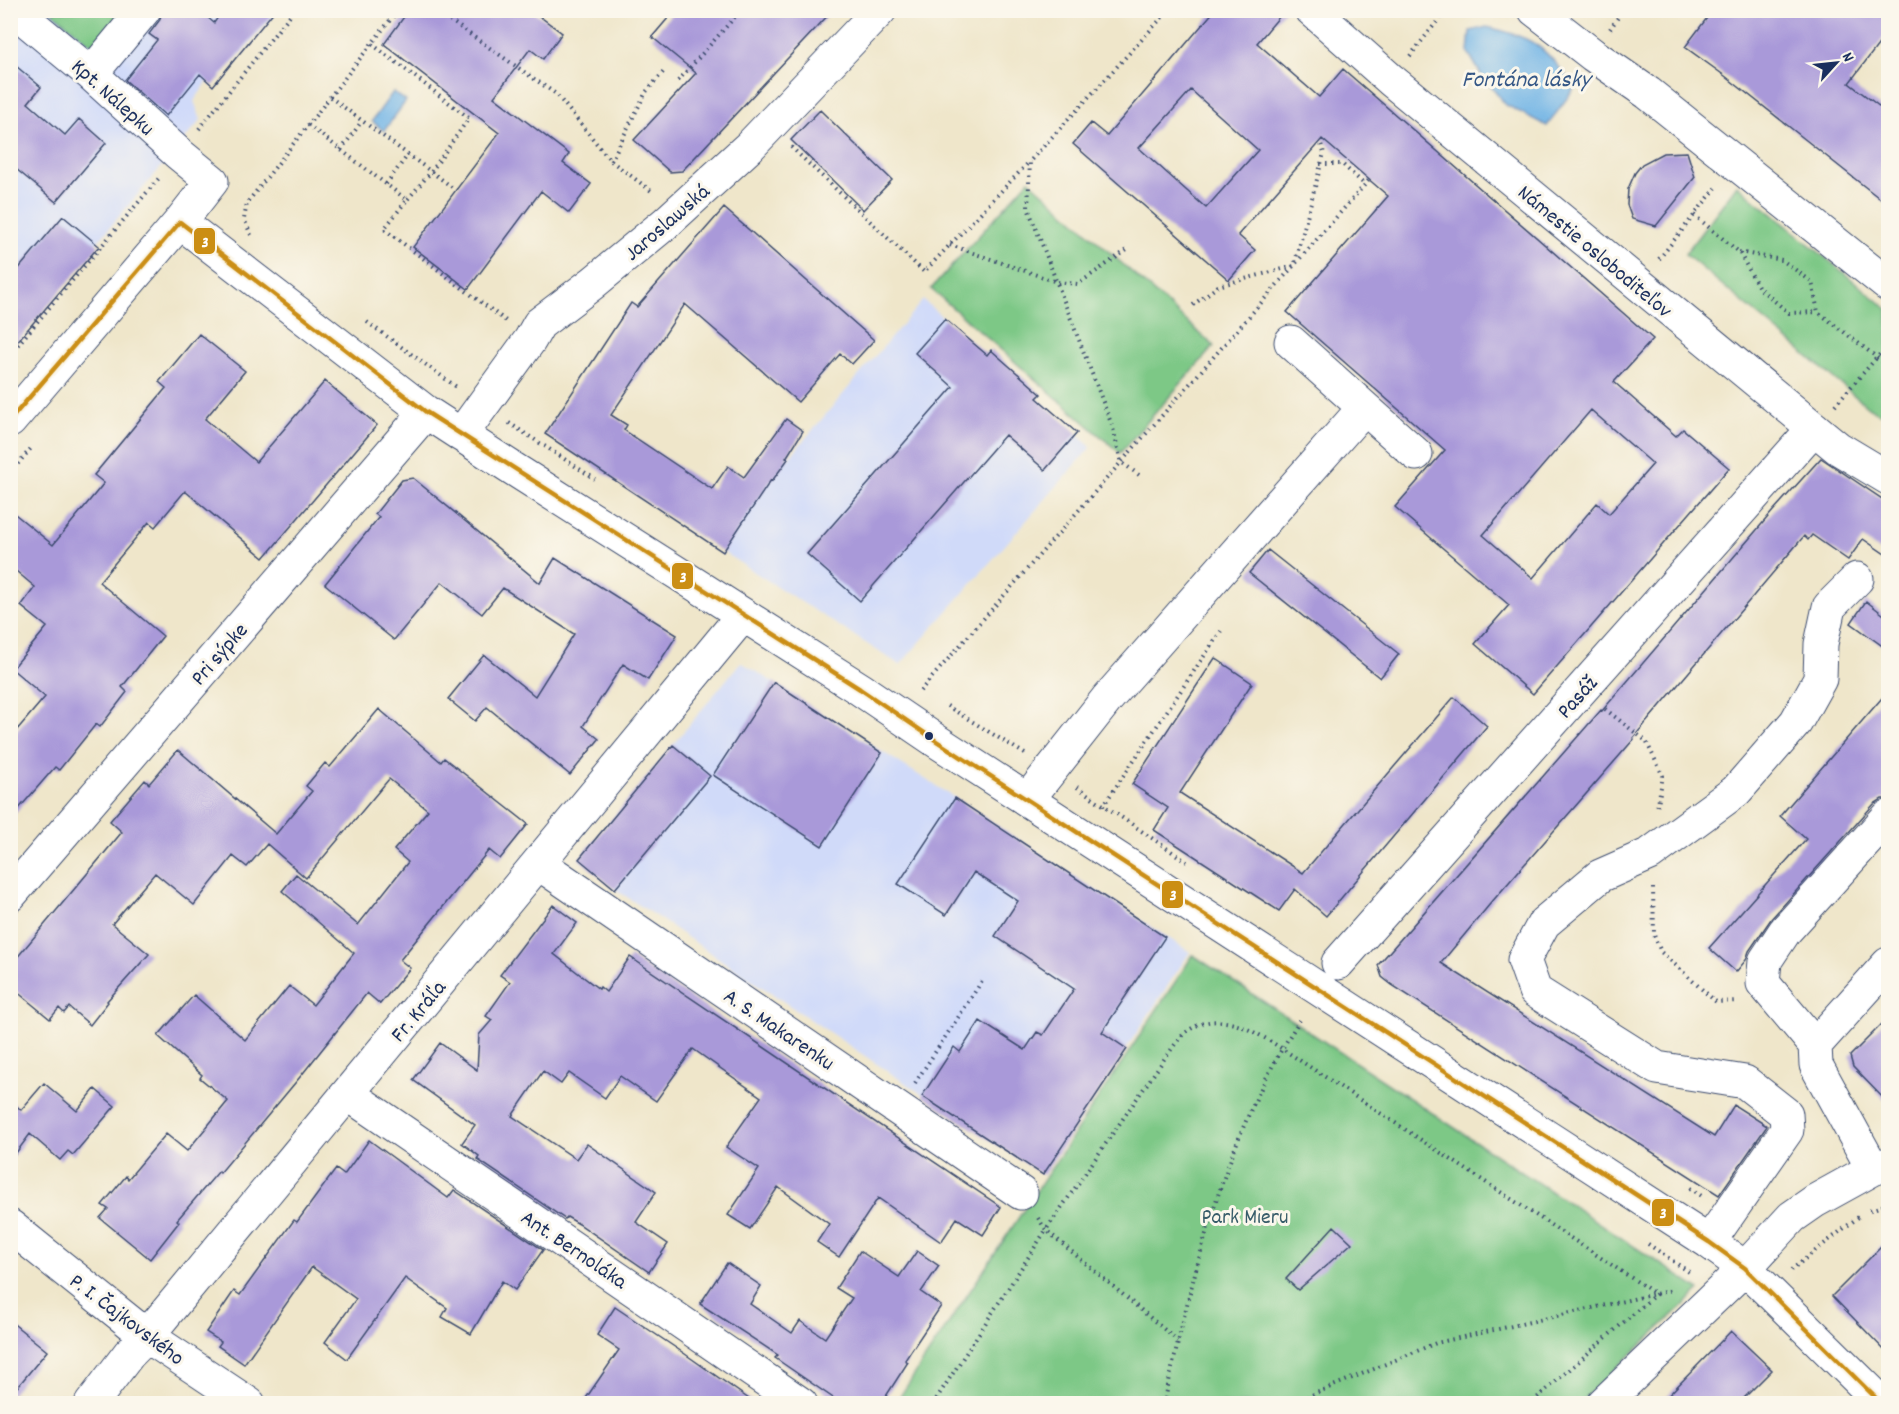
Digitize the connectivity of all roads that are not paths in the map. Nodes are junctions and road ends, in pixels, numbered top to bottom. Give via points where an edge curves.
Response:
1 (144, 10) edge
2 (880, 10) edge
3 (1312, 10) edge
4 (1535, 10) edge
5 (13, 13) edge
6 (92, 74) junction
7 (180, 222) junction
8 (1888, 285) edge
9 (1291, 342) dead end
10 (1364, 408) junction
11 (426, 412) junction
12 (10, 421) edge
13 (1814, 428) junction
14 (461, 435) junction
15 (1416, 454) dead end
16 (1888, 477) edge
17 (1857, 579) dead end
18 (743, 615) junction
19 (1028, 799) junction
20 (1888, 817) edge
21 (538, 863) junction
22 (10, 895) edge
23 (1338, 963) dead end
24 (1888, 964) edge
25 (1815, 1045) junction
26 (348, 1094) junction
27 (1881, 1166) edge
28 (1021, 1193) road end
29 (10, 1226) edge
30 (1709, 1242) junction
31 (1745, 1269) junction
32 (147, 1336) junction
33 (91, 1404) edge
34 (249, 1404) edge
35 (801, 1404) edge
36 (1603, 1404) edge
37 (1883, 1404) edge

1 - 6 street
2 - 14 street, Jaroslawská via 769,126 667,222 539,324
3 - 13 street, Námestie osloboditeľov via 1391,80
4 - 8 street via 1648,93
5 - 6 street, Kpt. Nálepku
6 - 7 street, Kpt. Nálepku via 212,182
7 - 11 street
7 - 12 street
9 - 10 street
10 - 15 street
10 - 19 street via 1107,699
11 - 14 street
11 - 22 street, Pri sýpke
13 - 16 street, Námestie osloboditeľov via 1838,448
13 - 23 street, Pasáž
14 - 18 street
17 - 30 street via 1829,607 1821,644 1820,679 1796,722 1736,791 1650,854 1599,876 1544,923 1524,960 1535,991 1658,1068 1745,1082 1786,1114 1787,1130
18 - 19 street
18 - 21 street, Fr. Kráľa
19 - 30 street
20 - 25 street via 1785,931 1765,961 1763,983
21 - 26 street, Fr. Kráľa
21 - 28 street, A. S. Makarenku
24 - 25 street
25 - 27 street via 1816,1065
26 - 32 street, Fr. Kráľa
26 - 35 street, Ant. Bernoláka
27 - 31 street via 1792,1217
29 - 32 street, P. I. Čajkovského
30 - 31 street
31 - 36 street
31 - 37 street
32 - 33 street, Fr. Kráľa
32 - 34 street, P. I. Čajkovského

